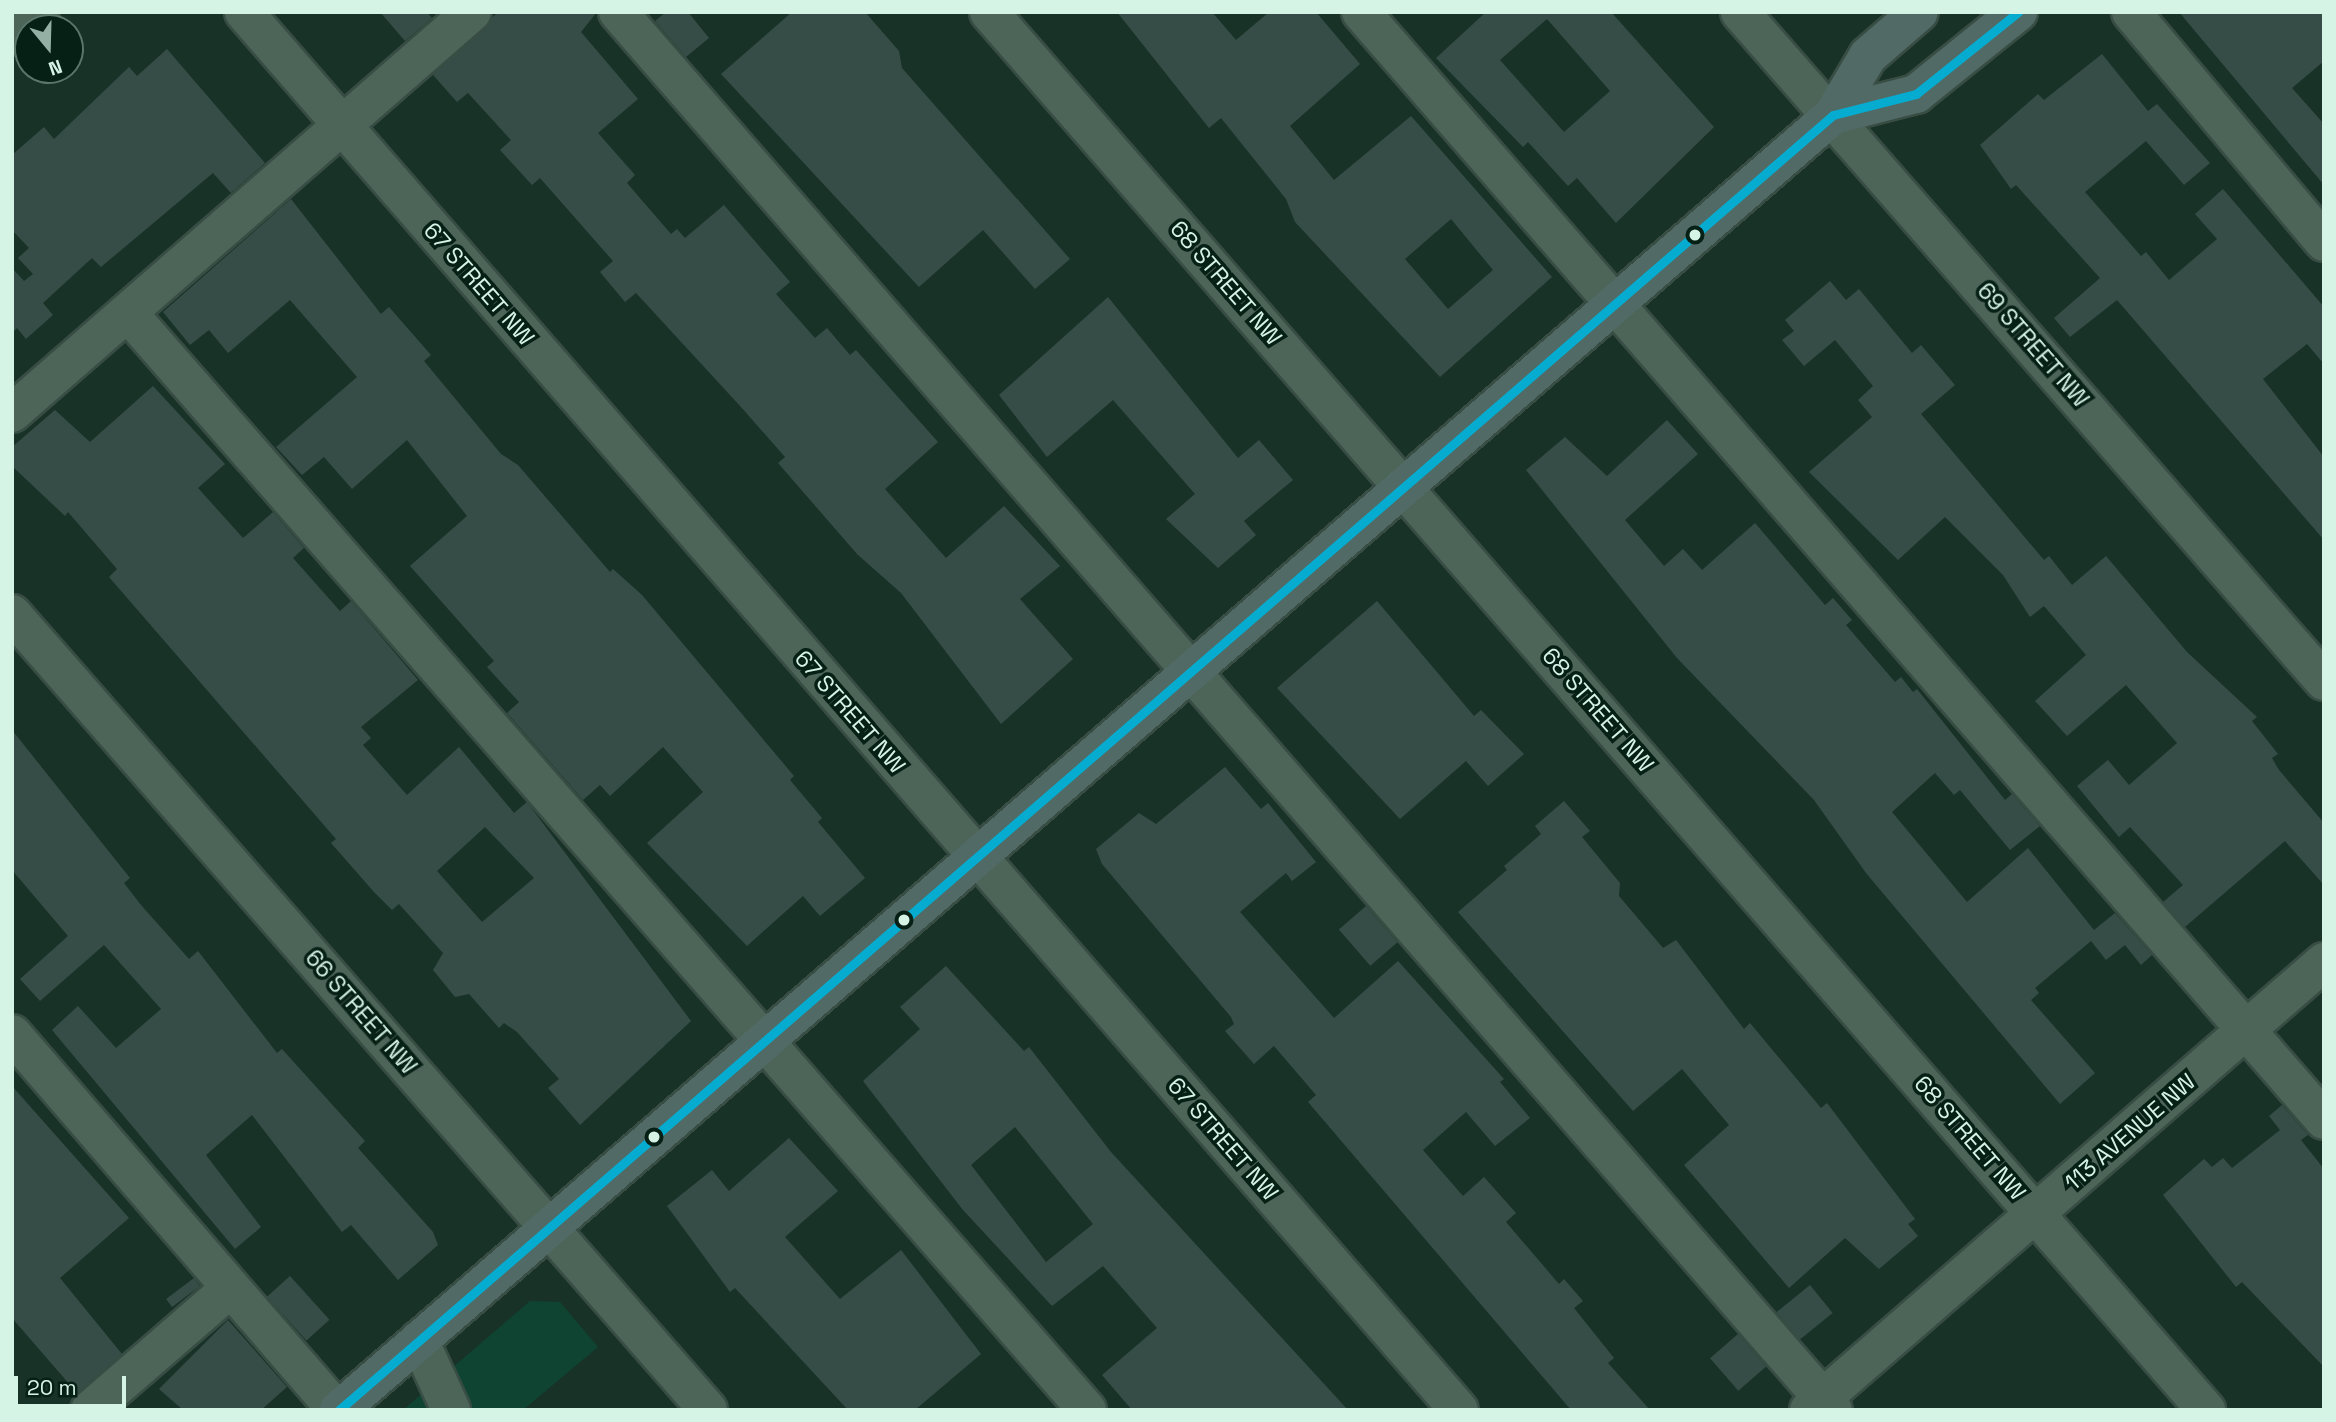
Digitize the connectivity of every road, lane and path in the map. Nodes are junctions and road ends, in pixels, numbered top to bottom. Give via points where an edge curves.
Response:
1 (40, 12) edge
2 (244, 12) edge
3 (472, 12) edge
4 (618, 12) edge
5 (989, 12) edge
6 (1360, 12) edge
7 (1740, 12) edge
8 (1919, 12) edge
9 (2018, 12) edge
10 (2131, 12) edge
11 (12, 36) edge
12 (1833, 115) junction
13 (340, 124) junction
14 (2324, 242) edge
15 (1616, 303) junction
16 (128, 313) junction
17 (12, 413) edge
18 (1404, 487) junction
19 (12, 614) edge
20 (1190, 667) junction
21 (2324, 681) edge
22 (976, 857) junction
23 (2324, 962) edge
24 (2246, 1031) junction
25 (12, 1034) edge
26 (765, 1039) junction
27 (2324, 1120) edge
28 (2036, 1214) junction
29 (550, 1228) junction
30 (231, 1287) junction
31 (419, 1340) junction
32 (1821, 1406) edge
33 (90, 1410) edge
34 (338, 1410) edge
35 (451, 1410) edge
36 (708, 1410) edge
37 (1087, 1410) edge
38 (1459, 1410) edge
39 (2206, 1410) edge

1 - 11 street
2 - 13 street, 67 STREET NW
3 - 13 street
4 - 20 street
5 - 18 street, 68 STREET NW
6 - 15 street
7 - 12 street, 69 STREET NW
8 - 12 main road via 1868,56
9 - 12 main road via 1916,94
10 - 14 street
12 - 15 main road
12 - 21 street, 69 STREET NW
13 - 16 street
13 - 22 street, 67 STREET NW
15 - 18 main road
15 - 24 street
16 - 17 street
16 - 26 street
18 - 20 main road
18 - 28 street, 68 STREET NW
19 - 29 street, 66 STREET NW
20 - 22 main road
20 - 32 street
22 - 26 main road
22 - 38 street, 67 STREET NW
23 - 24 street, 113 AVENUE NW
24 - 27 street
24 - 28 street, 113 AVENUE NW
25 - 30 street
26 - 29 main road
26 - 37 street
28 - 32 street, 113 AVENUE NW
28 - 39 street, 68 STREET NW
29 - 31 main road
29 - 36 street, 66 STREET NW
30 - 33 street
30 - 34 street
31 - 34 main road
31 - 35 street

